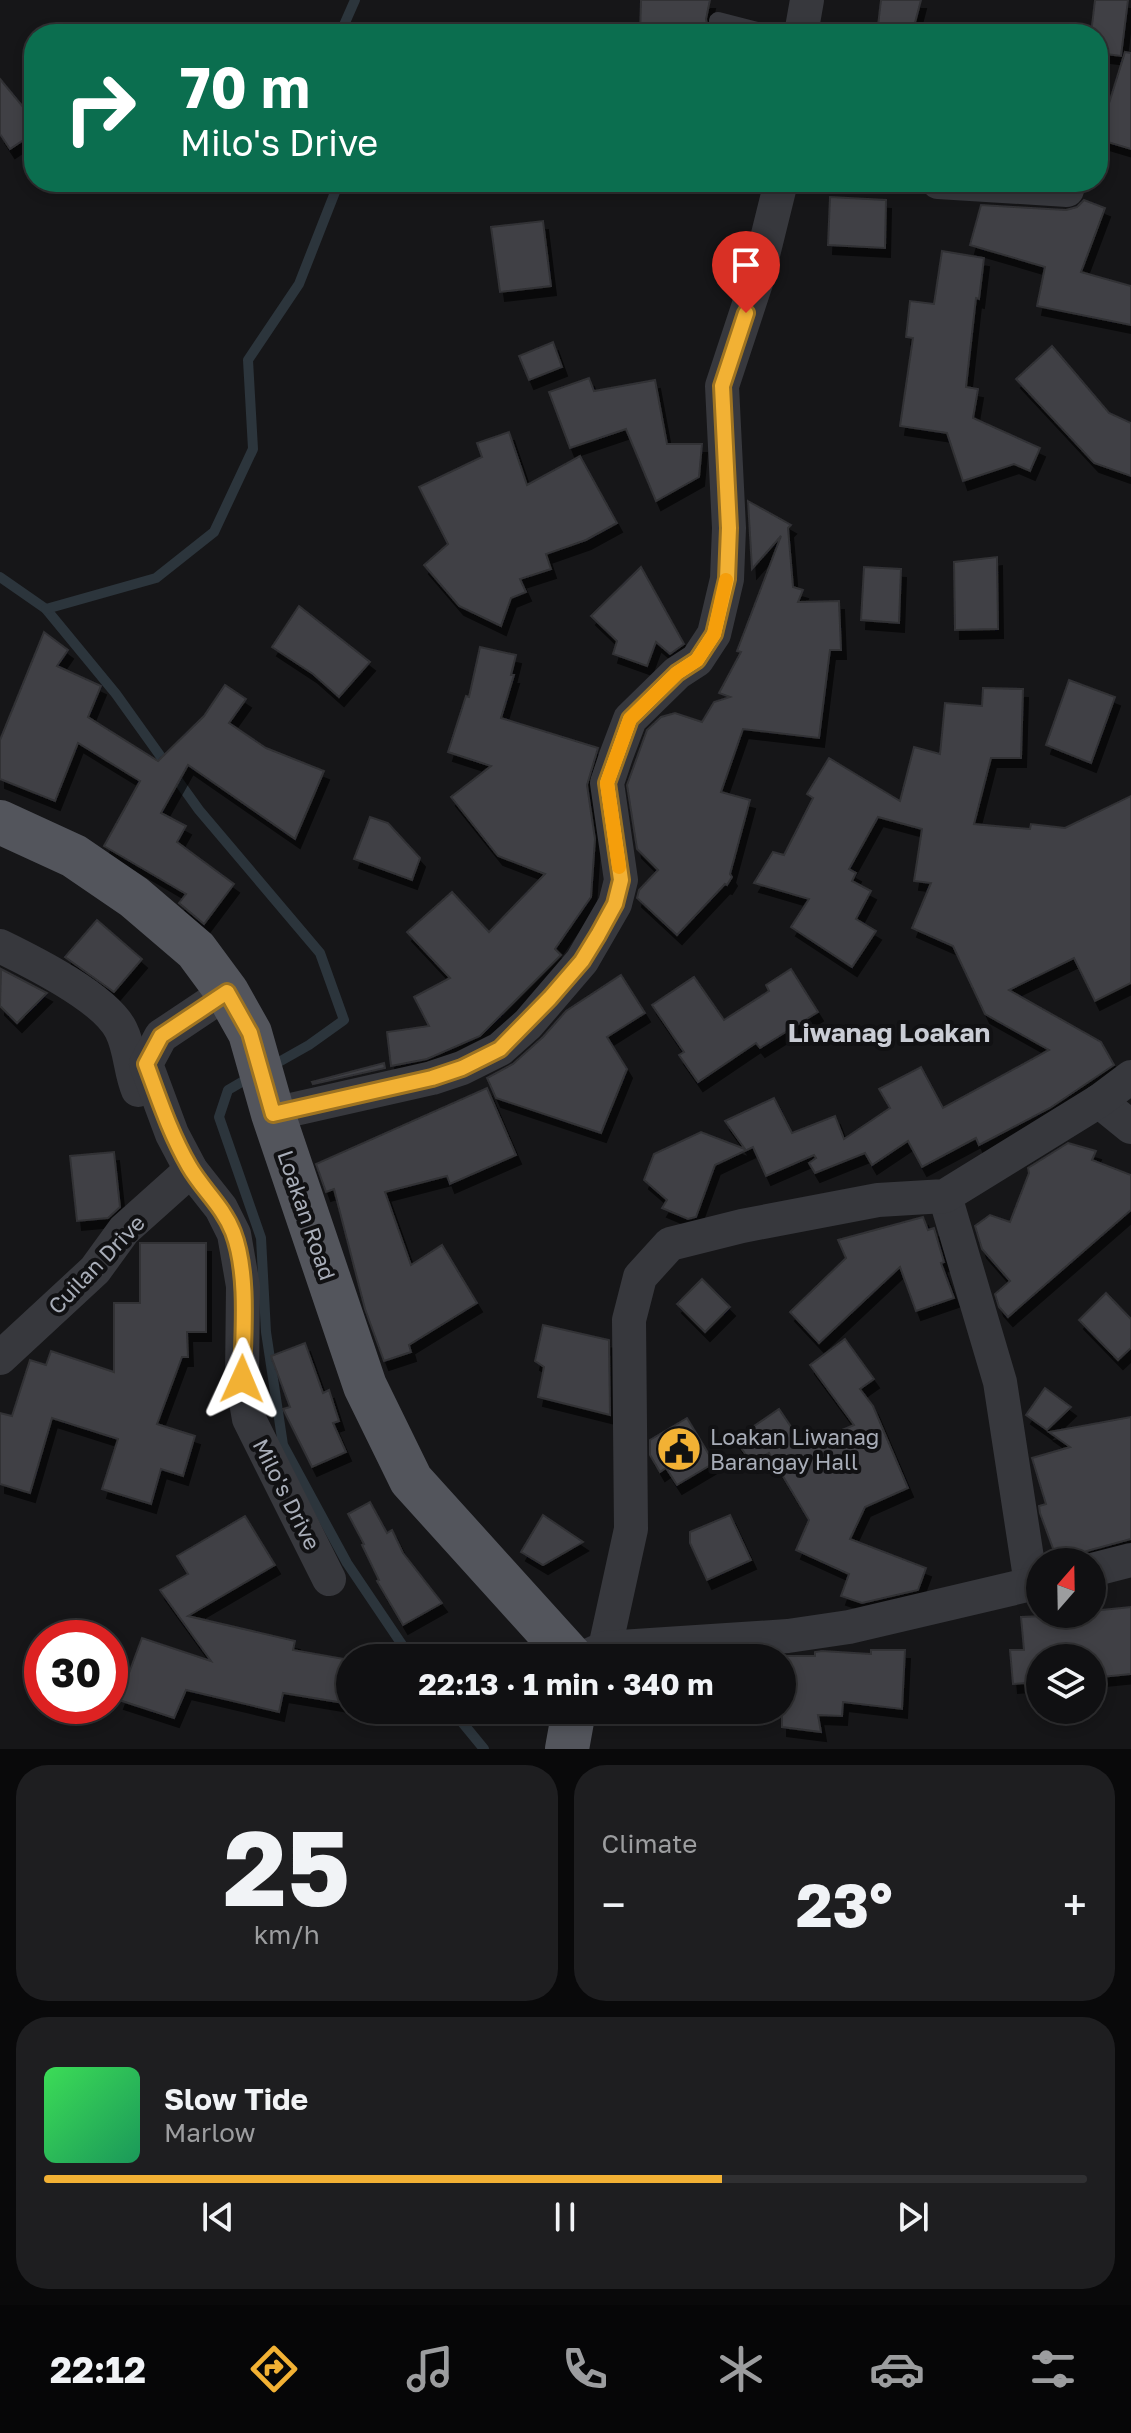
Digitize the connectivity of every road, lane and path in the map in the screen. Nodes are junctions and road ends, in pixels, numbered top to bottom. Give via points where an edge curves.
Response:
1 (807, 0) edge
2 (718, 21) dead end
3 (730, 24) edge
4 (803, 24) edge
5 (779, 192) edge
6 (0, 822) edge
7 (0, 946) edge
8 (227, 992) junction
9 (1131, 1077) edge
10 (1099, 1101) junction
11 (272, 1110) junction
12 (1131, 1127) edge
13 (172, 1134) junction
14 (191, 1170) junction
15 (945, 1196) junction
16 (0, 1358) edge
17 (1029, 1548) edge
18 (1131, 1560) edge
19 (1106, 1566) edge
20 (329, 1579) dead end
21 (1026, 1585) edge
22 (575, 1644) edge
23 (590, 1644) edge
24 (703, 1644) edge

1 - 4 street
2 - 3 lane
5 - 11 street via 722,386 727,579 714,634 697,660 630,719 607,783 621,880 615,904 582,961 500,1049 432,1078
6 - 8 main road, Loakan Road via 74,856 134,897 196,950
7 - 13 street via 94,1002 121,1028 136,1085
8 - 11 main road, Loakan Road via 250,1033
8 - 13 street, Milo's Drive via 161,1036 146,1064
9 - 10 street
10 - 12 street
10 - 15 street
11 - 22 main road, Loakan Road via 365,1386 411,1480
13 - 14 street, Milo's Drive
14 - 16 street, Cuilan Drive via 124,1230 95,1270
14 - 20 street, Milo's Drive via 234,1234 243,1286 242,1379 249,1419
15 - 17 street via 1000,1382
15 - 23 street via 878,1200 670,1244 640,1277 629,1320 631,1529
18 - 19 street
21 - 24 street via 849,1627

